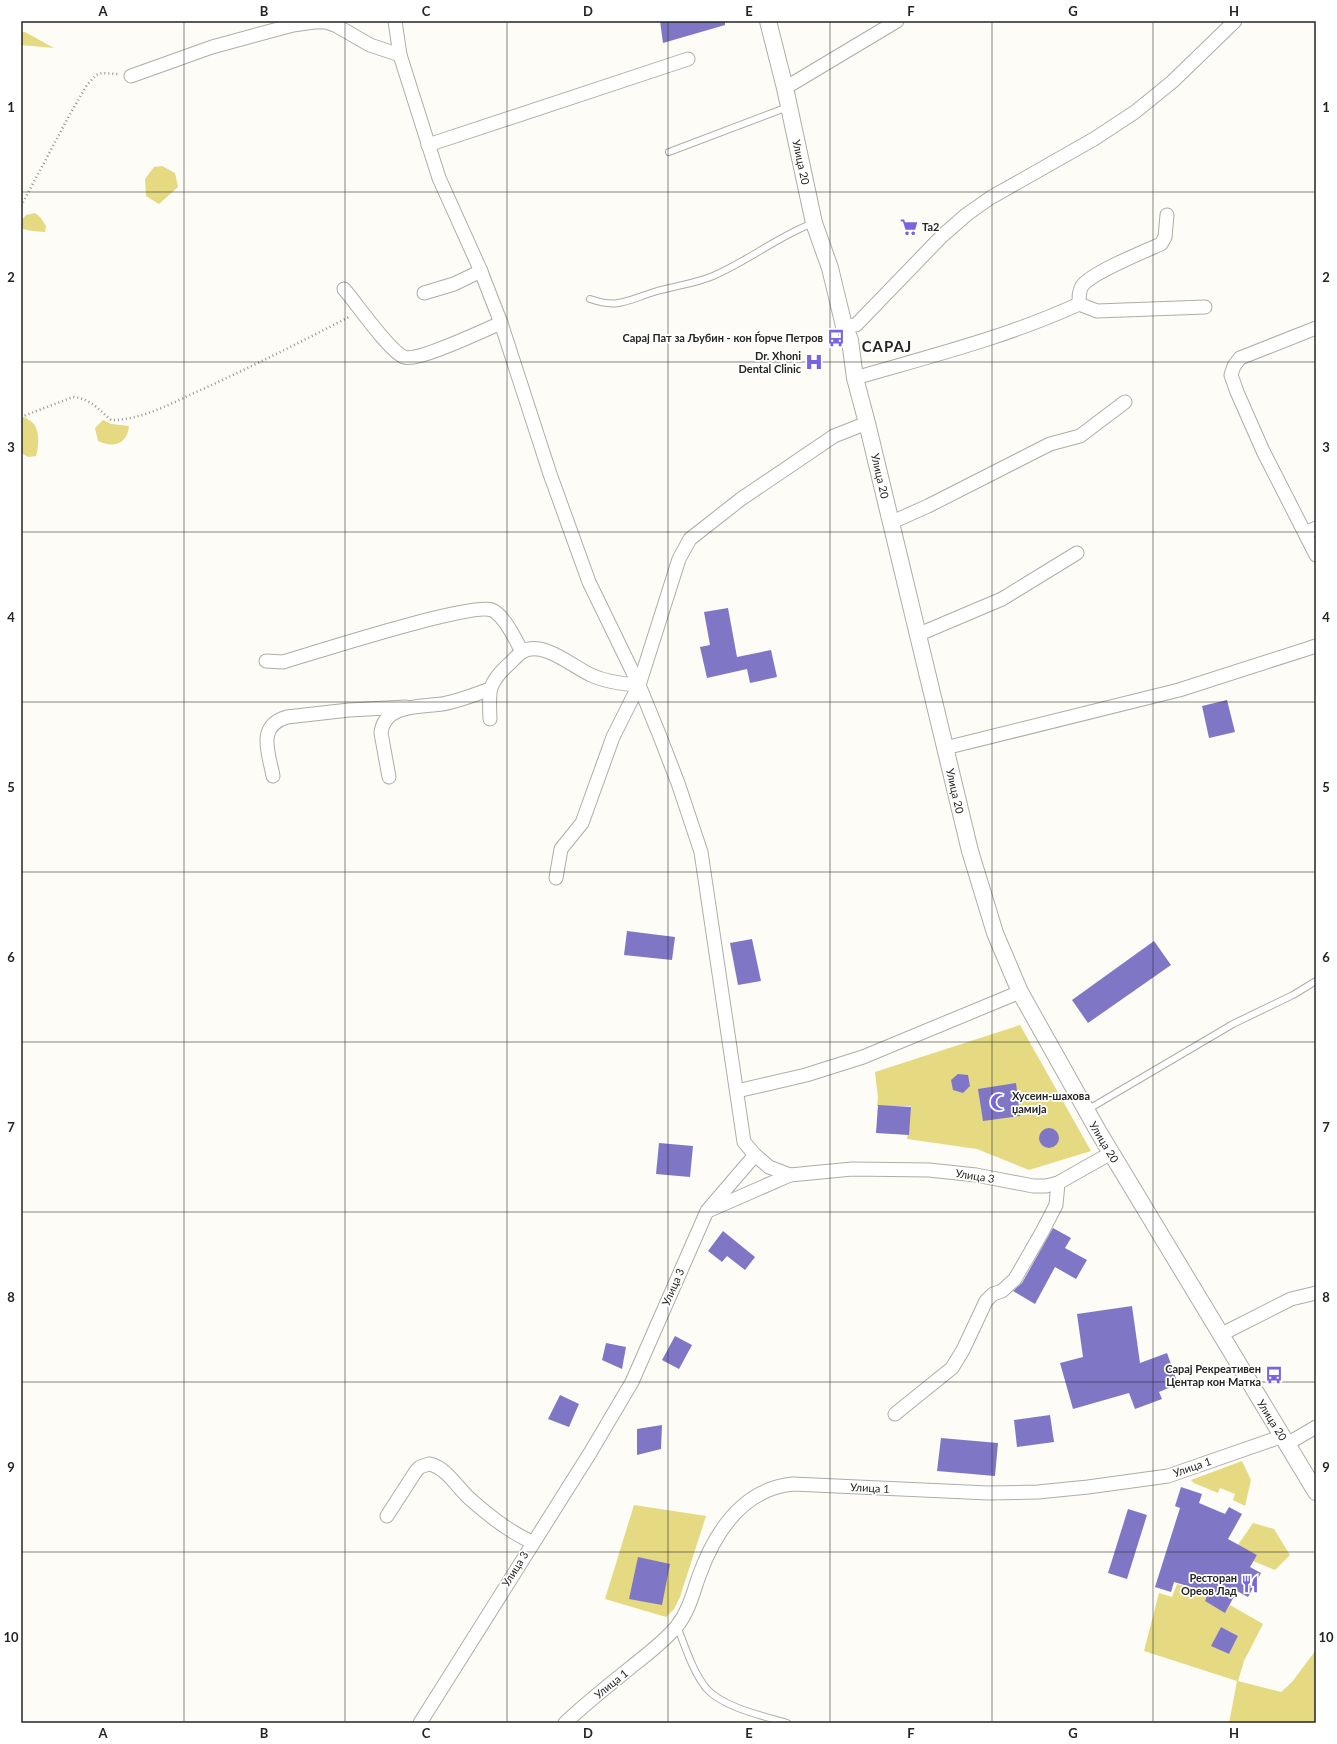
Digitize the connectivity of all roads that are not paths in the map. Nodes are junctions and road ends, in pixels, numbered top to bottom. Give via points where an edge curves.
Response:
1 (395, 21) edge
2 (768, 21) edge
3 (897, 21) edge
4 (1235, 21) edge
5 (400, 55) junction
6 (688, 59) dead end
7 (131, 76) road end
8 (785, 88) junction
9 (790, 107) junction
10 (428, 145) junction
11 (669, 152) dead end
12 (1167, 215) dead end
13 (814, 223) junction
14 (481, 271) junction
15 (344, 289) dead end
16 (424, 293) dead end
17 (590, 299) dead end
18 (1079, 304) junction
19 (1205, 307) dead end
20 (501, 323) junction
21 (844, 326) junction
22 (1316, 328) edge
23 (855, 378) junction
24 (1125, 402) dead end
25 (867, 423) junction
26 (890, 523) junction
27 (1310, 531) edge
28 (1077, 553) dead end
29 (1316, 555) edge
30 (917, 635) junction
31 (1316, 646) edge
32 (522, 652) junction
33 (266, 661) dead end
34 (638, 686) junction
35 (490, 689) junction
36 (406, 707) junction
37 (490, 719) dead end
38 (945, 748) junction
39 (273, 776) dead end
40 (389, 777) dead end
41 (556, 878) dead end
42 (1316, 981) edge
43 (1020, 992) junction
44 (737, 1091) junction
45 (1086, 1111) junction
46 (1111, 1153) junction
47 (755, 1155) junction
48 (790, 1175) junction
49 (1058, 1183) junction
50 (707, 1211) junction
51 (1316, 1293) edge
52 (1220, 1335) junction
53 (895, 1414) dead end
54 (1316, 1427) edge
55 (1285, 1440) junction
56 (1316, 1492) edge
57 (387, 1516) dead end
58 (532, 1542) junction
59 (677, 1626) junction
60 (420, 1723) edge
61 (565, 1723) edge
62 (787, 1723) edge

1 - 5 street
2 - 8 street, Улица 20
3 - 8 street
4 - 21 street via 1172,82 1135,112 1094,139 990,198 966,215 856,324
5 - 7 street via 370,45 337,26 326,22 314,22 272,30 212,47
5 - 10 street
6 - 10 street
8 - 9 street, Улица 20
9 - 11 lane
9 - 13 street, Улица 20
10 - 14 street via 439,178
12 - 18 street via 1166,237 1161,244 1089,280 1079,294
13 - 17 lane via 781,238 730,268 695,283 616,304 604,304
13 - 21 street, Улица 20 via 830,268
14 - 16 street via 454,284
14 - 20 street
15 - 20 street via 391,348 406,358 421,357
18 - 19 street via 1097,310
18 - 23 street via 1044,320 977,343
20 - 34 street via 550,474 589,582
21 - 23 street, Улица 20 via 850,340
22 - 27 street via 1240,358 1234,366 1232,375 1264,451
23 - 25 street, Улица 20
24 - 26 street via 1080,436 1050,444
25 - 26 street, Улица 20
25 - 34 street via 834,436 741,499 690,539 679,559
26 - 30 street, Улица 20
27 - 29 street
28 - 30 street via 1002,599
30 - 38 street, Улица 20
31 - 38 street via 1179,690
32 - 33 street via 500,617 493,610 485,609 413,624 283,662
32 - 34 street via 531,649 550,652 603,680
32 - 35 street via 498,675
34 - 41 street via 613,737 582,823 561,849
34 - 44 street via 678,783 701,852
35 - 36 street via 457,700
35 - 37 street
36 - 39 street via 349,710 278,720 267,733 266,742
36 - 40 street via 385,720 382,727 383,752
38 - 43 street, Улица 20 via 970,851 995,933
42 - 45 lane via 1233,1024
43 - 44 street via 863,1057 806,1075
43 - 45 street, Улица 20
44 - 47 street via 744,1142
45 - 46 street, Улица 20
46 - 49 street, Улица 3
46 - 52 street, Улица 20
47 - 48 street via 769,1167
47 - 50 street
48 - 49 street, Улица 3 via 852,1169 929,1170 976,1175 1033,1186
48 - 50 street, Улица 3
49 - 53 street via 1056,1205 1015,1279 986,1301 952,1368
50 - 58 street, Улица 3 via 632,1382
51 - 52 street via 1291,1299
52 - 55 street, Улица 20
54 - 55 street, Улица 1
55 - 56 street, Улица 20
55 - 59 street, Улица 1 via 1168,1476 1038,1492 988,1493 793,1484 774,1488 742,1505 724,1526 700,1574 687,1611
57 - 58 street via 416,1471 430,1464 441,1469 467,1496 508,1530
58 - 60 street, Улица 3
59 - 61 street, Улица 1 via 661,1643
59 - 62 lane via 695,1670 712,1694 728,1703

